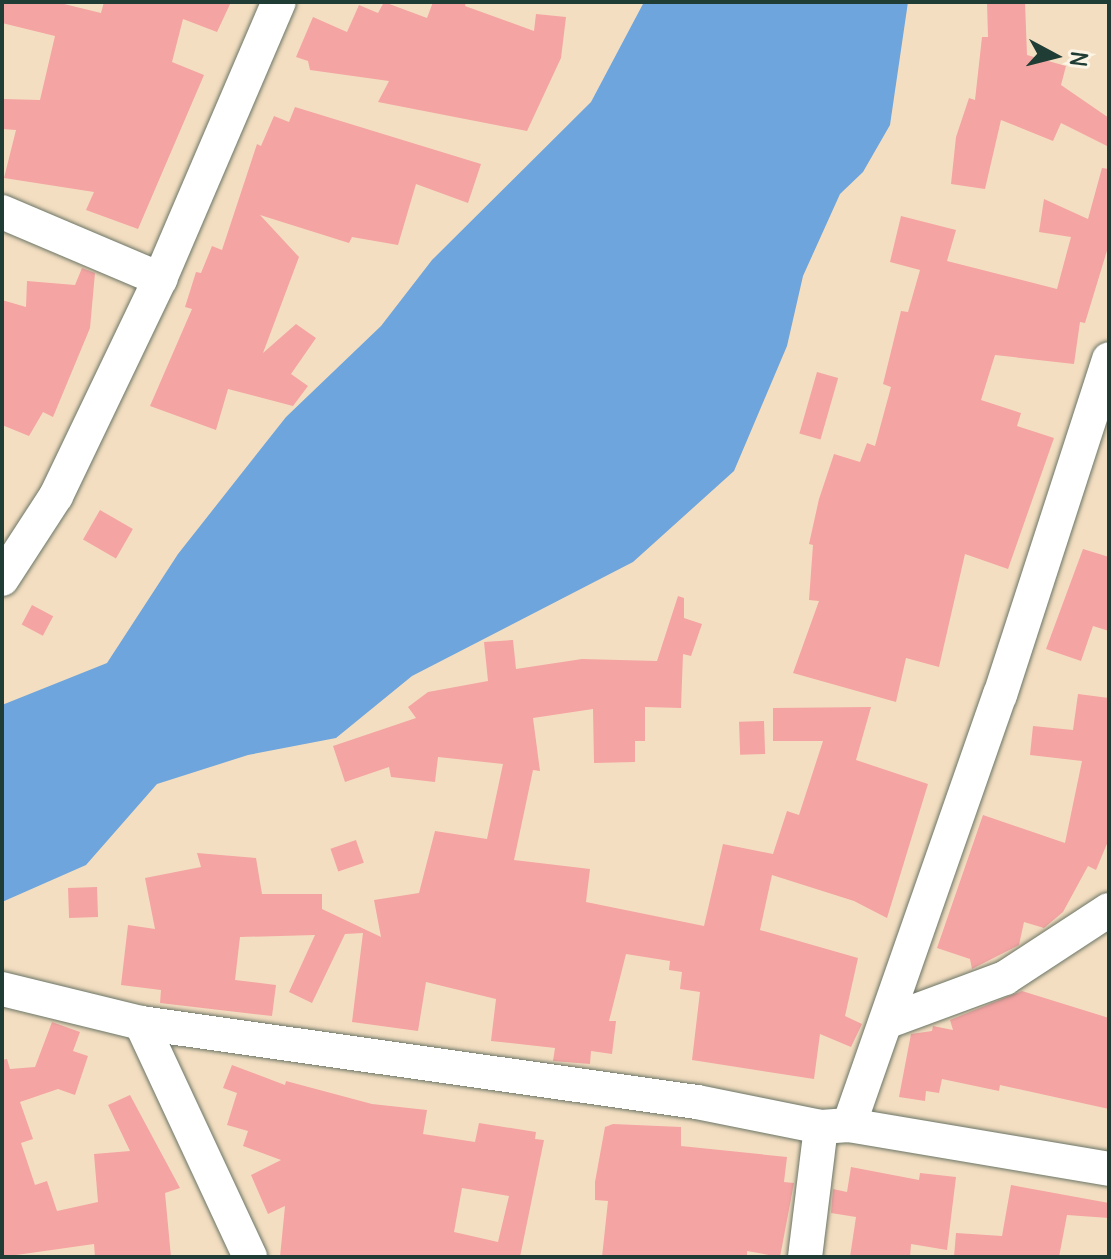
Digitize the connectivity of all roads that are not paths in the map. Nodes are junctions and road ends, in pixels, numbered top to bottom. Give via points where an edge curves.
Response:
1 (279, 2) edge
2 (2, 212) edge
3 (160, 279) junction
4 (1108, 364) edge
5 (2, 579) edge
6 (1109, 910) edge
7 (2, 989) edge
8 (886, 1022) junction
9 (141, 1023) junction
10 (835, 1126) junction
11 (1109, 1169) edge
12 (250, 1257) edge
13 (805, 1257) edge

1 - 3 street
2 - 3 street
3 - 5 street via 56,496
4 - 8 street
6 - 8 street via 1005,978
7 - 9 street
8 - 10 street
9 - 10 street
9 - 12 street
10 - 11 street
10 - 13 street

